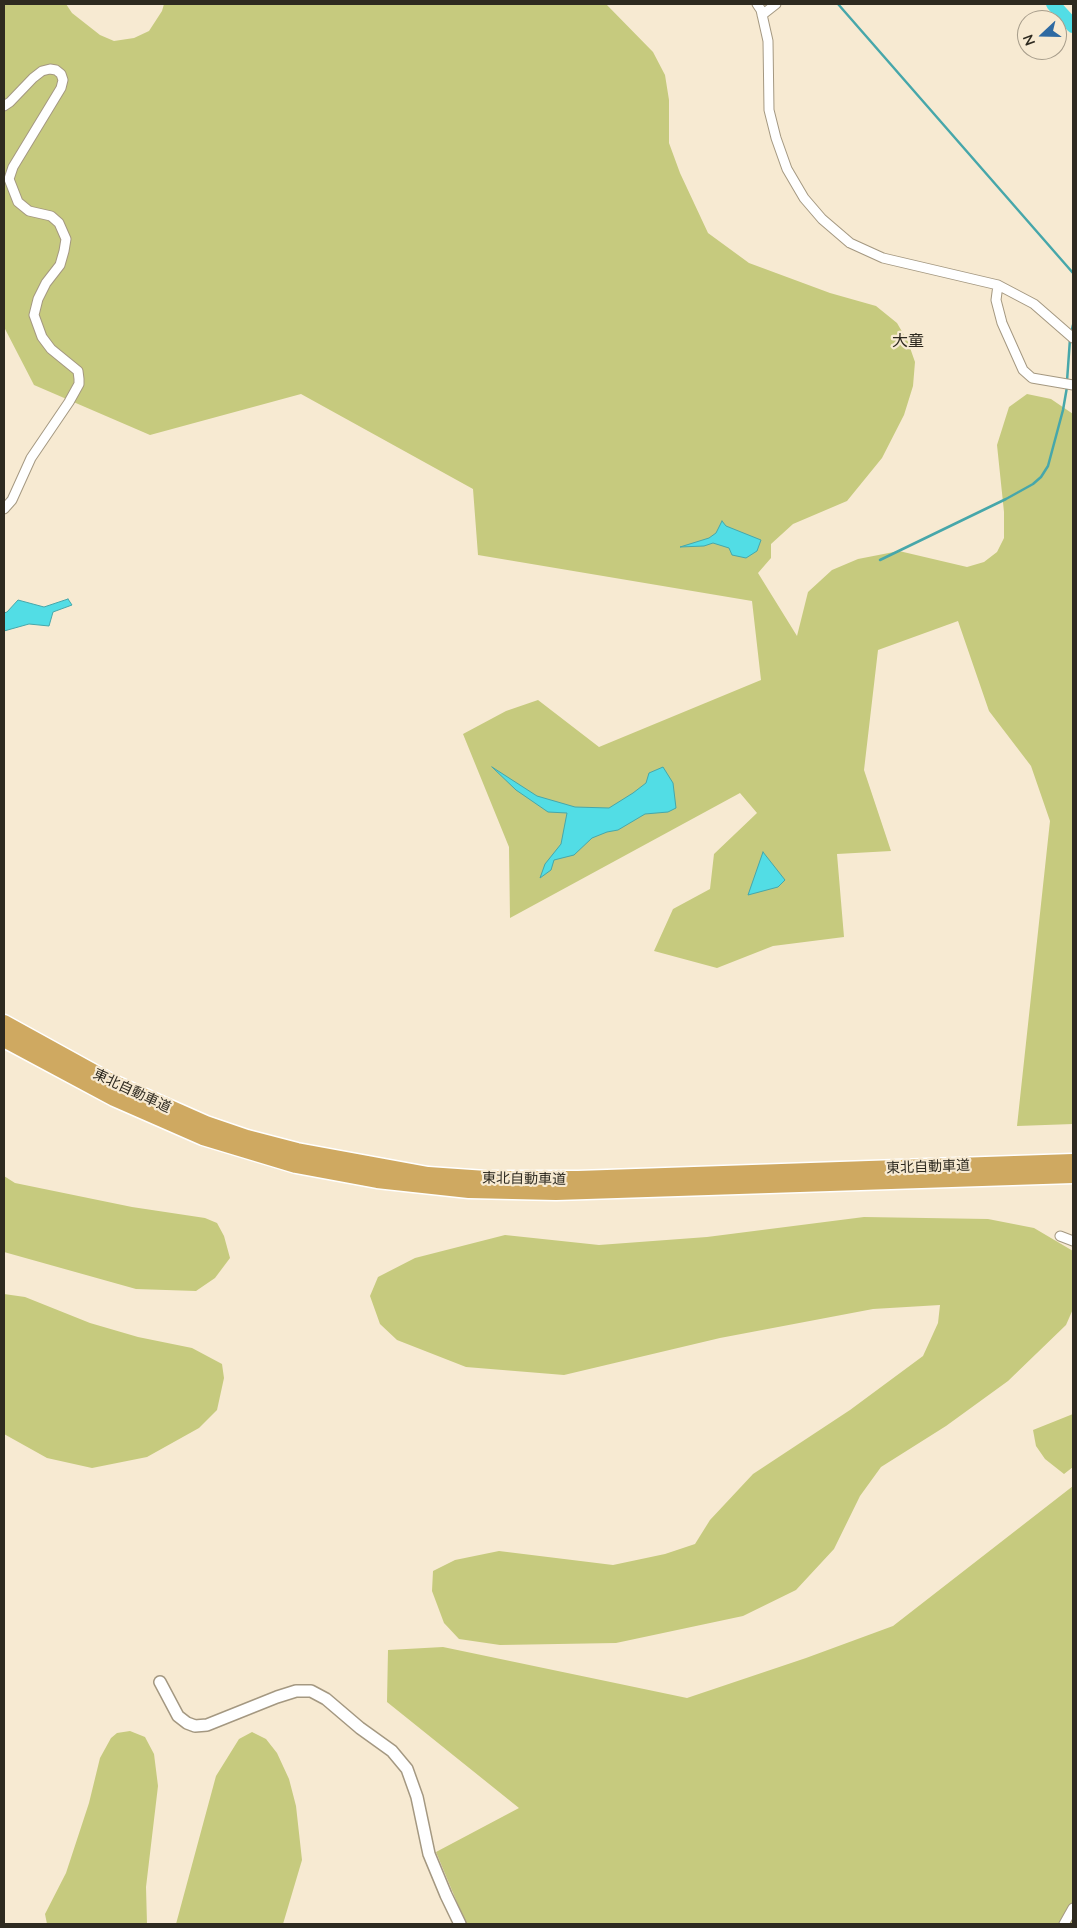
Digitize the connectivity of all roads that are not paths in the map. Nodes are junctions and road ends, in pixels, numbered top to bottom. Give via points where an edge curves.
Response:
1 (757, 4) edge
2 (776, 4) edge
3 (762, 15) junction
4 (4, 106) edge
5 (998, 285) junction
6 (1070, 335) edge
7 (1073, 385) edge
8 (4, 509) edge
9 (4, 1023) edge
10 (4, 1039) edge
11 (1073, 1162) edge
12 (1073, 1176) edge
13 (1060, 1236) dead end
14 (1073, 1241) edge
15 (160, 1682) dead end
16 (1073, 1908) edge
17 (460, 1924) edge
18 (1064, 1924) edge

1 - 3 street
2 - 3 street
3 - 5 street via 768,41 769,110 776,138 787,168 804,198 822,219 850,243 884,258
4 - 8 street via 42,72 50,69 61,74 61,88 9,179 18,202 29,210 51,216 60,223 66,239 60,265 46,283 34,315 46,343 78,370 79,384 31,458 12,500
5 - 6 street via 1034,304
5 - 7 street via 996,300 1002,323 1023,370 1032,378
9 - 11 highway, 東北自動車道 via 111,1082 206,1124 297,1152 428,1175 578,1180
10 - 12 highway, 東北自動車道 via 114,1098 204,1136 296,1165 377,1180 469,1190 556,1192
13 - 14 street
15 - 17 street via 178,1716 195,1726 214,1722 278,1696 311,1691 392,1751 407,1769 417,1797 429,1854
16 - 18 street

